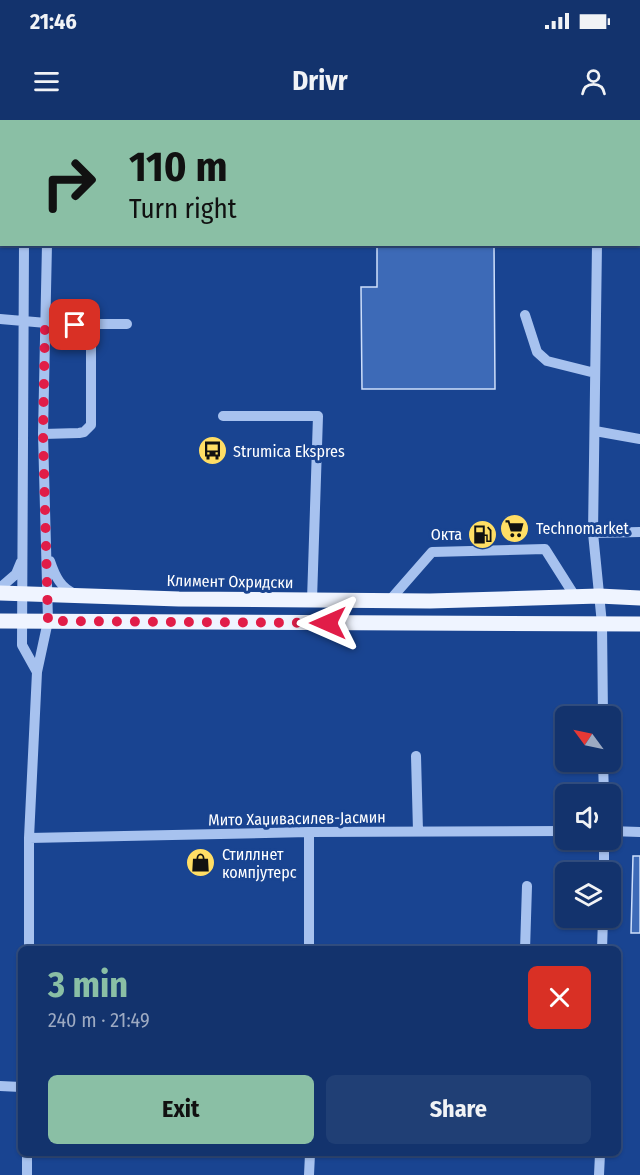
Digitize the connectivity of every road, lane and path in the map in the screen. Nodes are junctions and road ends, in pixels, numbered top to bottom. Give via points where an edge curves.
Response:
1 (24, 246) edge
2 (47, 246) edge
3 (597, 246) edge
4 (525, 315) dead end
5 (0, 319) edge
6 (24, 321) junction
7 (45, 324) junction
8 (127, 324) dead end
9 (91, 325) junction
10 (595, 373) junction
11 (223, 416) dead end
12 (595, 431) junction
13 (43, 434) junction
14 (640, 439) edge
15 (640, 532) edge
16 (593, 533) junction
17 (45, 542) junction
18 (23, 559) junction
19 (0, 588) edge
20 (0, 593) edge
21 (22, 593) junction
22 (48, 595) junction
23 (82, 596) junction
24 (599, 596) junction
25 (576, 598) junction
26 (640, 598) edge
27 (312, 600) junction
28 (390, 600) junction
29 (0, 621) edge
30 (48, 621) junction
31 (22, 622) junction
32 (602, 624) junction
33 (640, 624) edge
34 (37, 672) junction
35 (603, 706) edge
36 (416, 756) dead end
37 (418, 831) junction
38 (555, 831) edge
39 (621, 831) edge
40 (309, 832) junction
41 (640, 832) edge
42 (29, 838) junction
43 (527, 886) dead end
44 (603, 928) edge
45 (29, 946) edge
46 (309, 946) edge
47 (525, 946) edge
48 (602, 946) edge
49 (0, 1086) edge
50 (18, 1087) edge
51 (27, 1156) edge
52 (309, 1156) edge
53 (600, 1156) edge
54 (27, 1175) edge
55 (309, 1175) edge
56 (599, 1175) edge

1 - 6 street
2 - 7 street
3 - 10 street
4 - 10 street via 537,352 548,361
5 - 6 street
6 - 7 street
6 - 18 street
7 - 9 street
7 - 13 street
8 - 9 street
9 - 13 street via 91,425 80,433
10 - 12 street
11 - 27 street via 318,416
12 - 14 street
12 - 16 street
13 - 17 street
15 - 16 street
16 - 24 street
17 - 22 street
17 - 23 street via 60,583
18 - 19 street via 16,574
18 - 21 street
20 - 21 main road, Климент Охридски
21 - 22 main road, Климент Охридски
21 - 31 street
22 - 23 main road, Климент Охридски
22 - 30 street
23 - 27 main road, Климент Охридски
24 - 25 main road, Климент Охридски
24 - 26 main road, Климент Охридски
24 - 32 street
25 - 28 main road, Климент Охридски
25 - 28 street via 545,549 432,552
27 - 28 main road, Климент Охридски
29 - 31 main road
30 - 31 main road
30 - 32 main road
30 - 34 street
31 - 34 street via 22,645
32 - 33 main road
32 - 35 street
34 - 42 street
36 - 37 street
37 - 38 street, Мито Хаџивасилев-Јасмин
37 - 40 street, Мито Хаџивасилев-Јасмин
39 - 41 street
40 - 42 street, Мито Хаџивасилев-Јасмин
40 - 46 street
42 - 45 street
43 - 47 street
44 - 48 street
49 - 50 street
51 - 54 street
52 - 55 street
53 - 56 street

